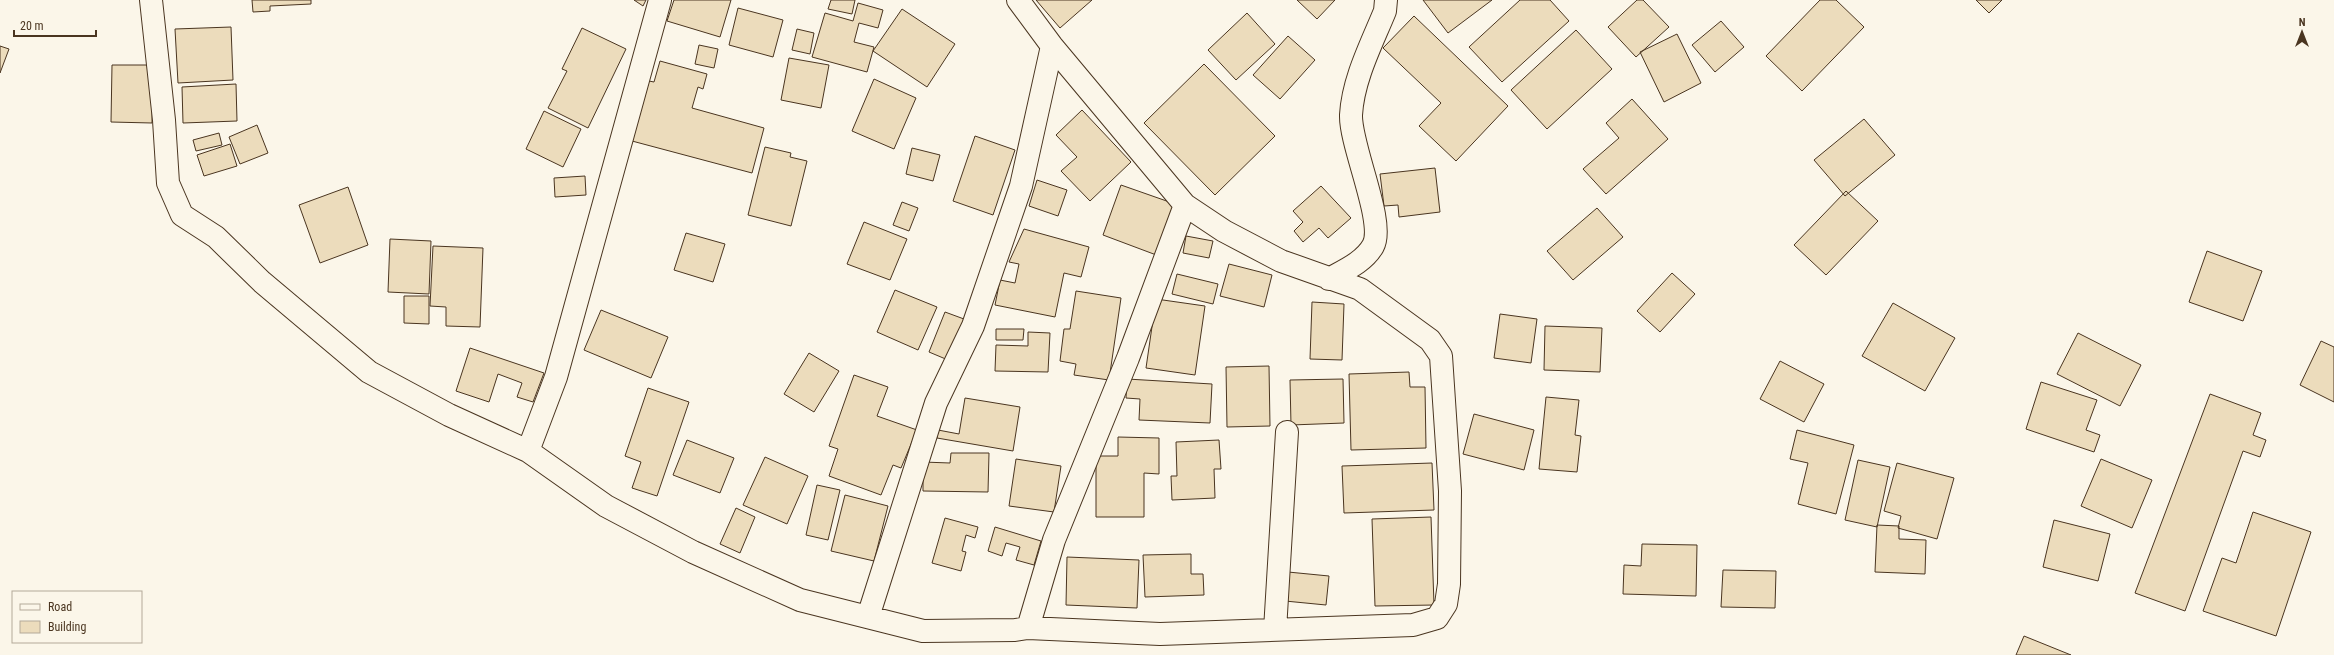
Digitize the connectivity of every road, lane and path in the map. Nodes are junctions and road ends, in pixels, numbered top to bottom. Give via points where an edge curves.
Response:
1 (151, 0) edge
2 (660, 0) edge
3 (1018, 0) edge
4 (1386, 0) edge
5 (1052, 46) junction
6 (1185, 205) junction
7 (1329, 279) junction
8 (1287, 432) dead end
9 (528, 451) junction
10 (868, 617) junction
11 (1028, 628) junction
12 (1275, 630) junction

1 - 9 street via 168,183 182,215 216,237 262,282 369,372 448,415
2 - 9 street via 556,378
3 - 5 street
4 - 7 street via 1385,11 1357,83 1351,116 1376,225 1373,246 1358,263
5 - 6 street
5 - 10 street via 1021,186 973,326 936,403
6 - 7 street via 1224,231 1281,261
6 - 11 street via 1128,358 1054,540
7 - 12 street via 1360,289 1430,340 1441,356 1450,491 1449,584 1446,604 1437,618 1413,625
8 - 12 street
9 - 10 street via 606,506 693,552 800,600
10 - 11 street via 923,631
11 - 12 street via 1160,634

